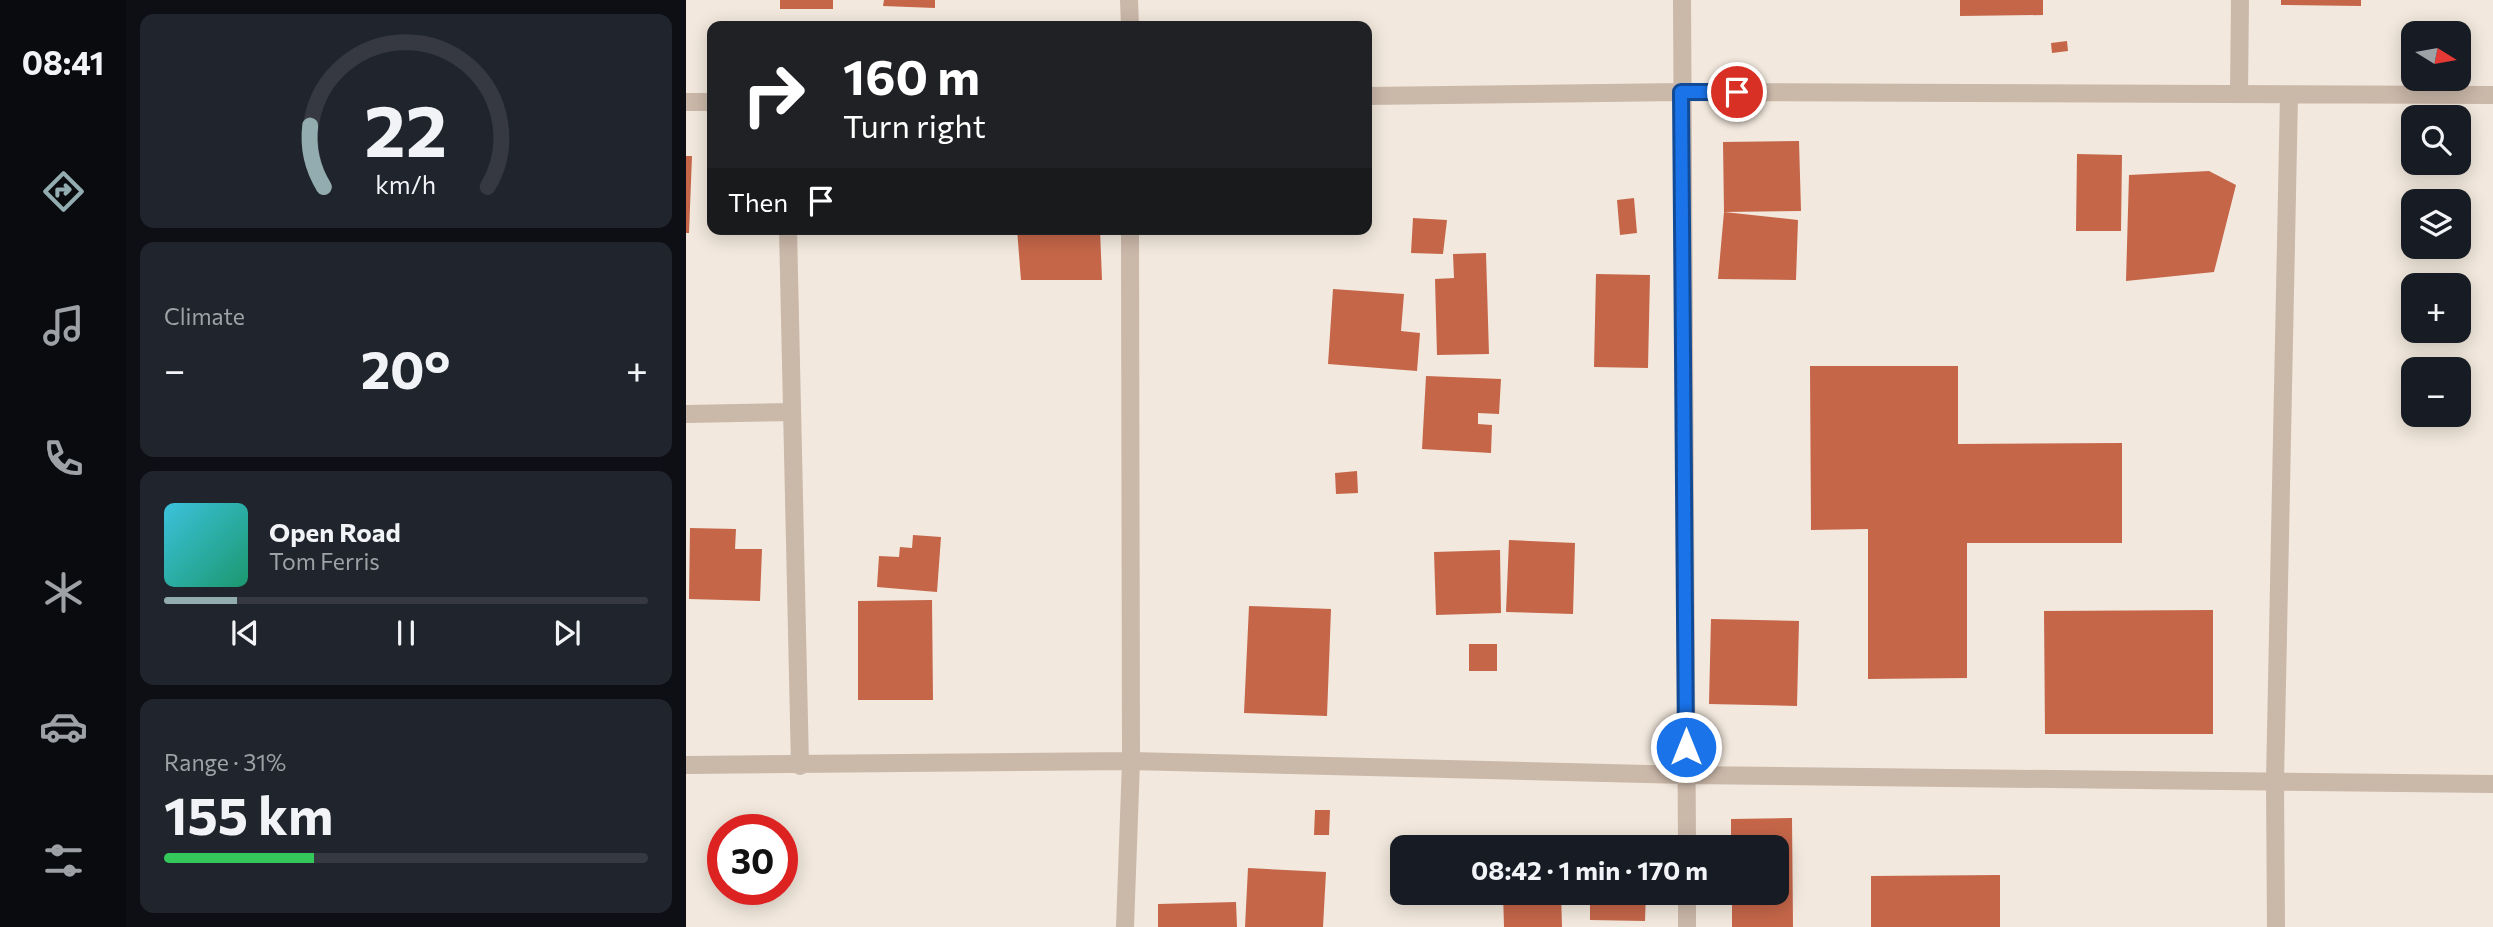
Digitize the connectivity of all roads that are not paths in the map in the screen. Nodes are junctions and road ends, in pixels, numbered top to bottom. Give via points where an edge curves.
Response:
1 (1129, 0) edge
2 (1682, 0) edge
3 (2240, 0) edge
4 (1130, 21) edge
5 (1681, 92) junction
6 (2239, 93) junction
7 (2289, 95) junction
8 (2493, 95) edge
9 (1372, 96) edge
10 (686, 102) edge
11 (707, 102) edge
12 (788, 235) edge
13 (1130, 235) edge
14 (793, 412) junction
15 (686, 414) edge
16 (1131, 761) junction
17 (686, 765) edge
18 (800, 766) junction
19 (1686, 775) junction
20 (2276, 781) junction
21 (2493, 784) edge
22 (1687, 835) edge
23 (1687, 905) edge
24 (1125, 927) edge
25 (1688, 927) edge
26 (2276, 927) edge

1 - 4 street
2 - 5 street
3 - 6 street
5 - 6 street
5 - 9 street
5 - 19 street
6 - 7 street
7 - 8 street
7 - 20 street
10 - 11 street
12 - 14 street
13 - 16 street
14 - 15 street
14 - 18 street
16 - 18 street
16 - 19 street
16 - 24 street
17 - 18 street
19 - 20 street
19 - 22 street
20 - 21 street
20 - 26 street
23 - 25 street

